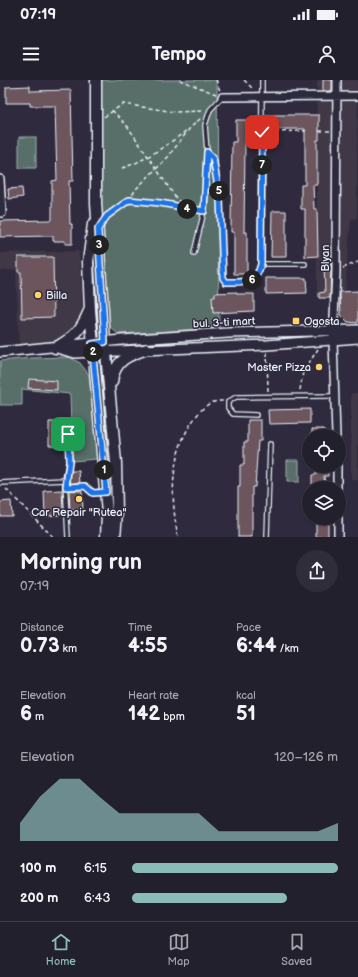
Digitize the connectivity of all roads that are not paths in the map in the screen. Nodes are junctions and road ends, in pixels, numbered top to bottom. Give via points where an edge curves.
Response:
1 (96, 80) edge
2 (262, 80) edge
3 (337, 80) edge
4 (358, 96) edge
5 (222, 97) joint
6 (262, 97) junction
7 (336, 97) junction
8 (0, 179) edge
9 (96, 203) junction
10 (0, 213) edge
11 (194, 253) dead end
12 (305, 264) dead end
13 (90, 310) junction
14 (334, 330) junction
15 (358, 330) edge
16 (358, 338) edge
17 (333, 340) junction
18 (105, 347) junction
19 (55, 348) junction
20 (92, 348) junction
21 (148, 349) junction
22 (0, 352) edge
23 (336, 396) junction
24 (111, 408) junction
25 (256, 415) dead end
26 (336, 429) edge
27 (65, 433) dead end
28 (65, 443) dead end
29 (270, 444) dead end
30 (69, 446) junction
31 (65, 480) junction
32 (0, 483) edge
33 (66, 487) junction
34 (106, 492) junction
35 (338, 525) edge
36 (68, 537) edge
37 (106, 537) edge
38 (115, 537) edge
39 (267, 537) edge
40 (338, 537) edge

1 - 9 main road
2 - 6 lane
3 - 7 street, Blyan
4 - 7 street
5 - 6 street
5 - 11 lane via 210,110 205,125 207,152 204,211
6 - 7 street
6 - 12 lane via 261,264
7 - 14 street, Blyan
8 - 10 street
9 - 13 main road via 88,262
9 - 18 main road
13 - 19 main road via 82,329
13 - 20 main road
14 - 15 street, bul. 3-ti mart
14 - 17 street, Blyan
14 - 18 street, bul. 3-ti mart via 228,334
16 - 17 street
17 - 21 street
17 - 23 street, Blyan
18 - 20 street
18 - 21 street
18 - 24 main road
19 - 20 street
19 - 22 street
20 - 34 main road
21 - 24 main road via 129,355 116,366 112,380
23 - 25 lane via 236,397 228,402 229,411 233,414
23 - 26 street, Blyan
24 - 38 main road via 117,485
27 - 30 lane via 69,436
28 - 30 lane
29 - 39 lane
30 - 31 lane
31 - 32 lane
31 - 33 lane
33 - 34 lane via 85,486 93,493
33 - 36 lane
34 - 37 main road
35 - 40 street

